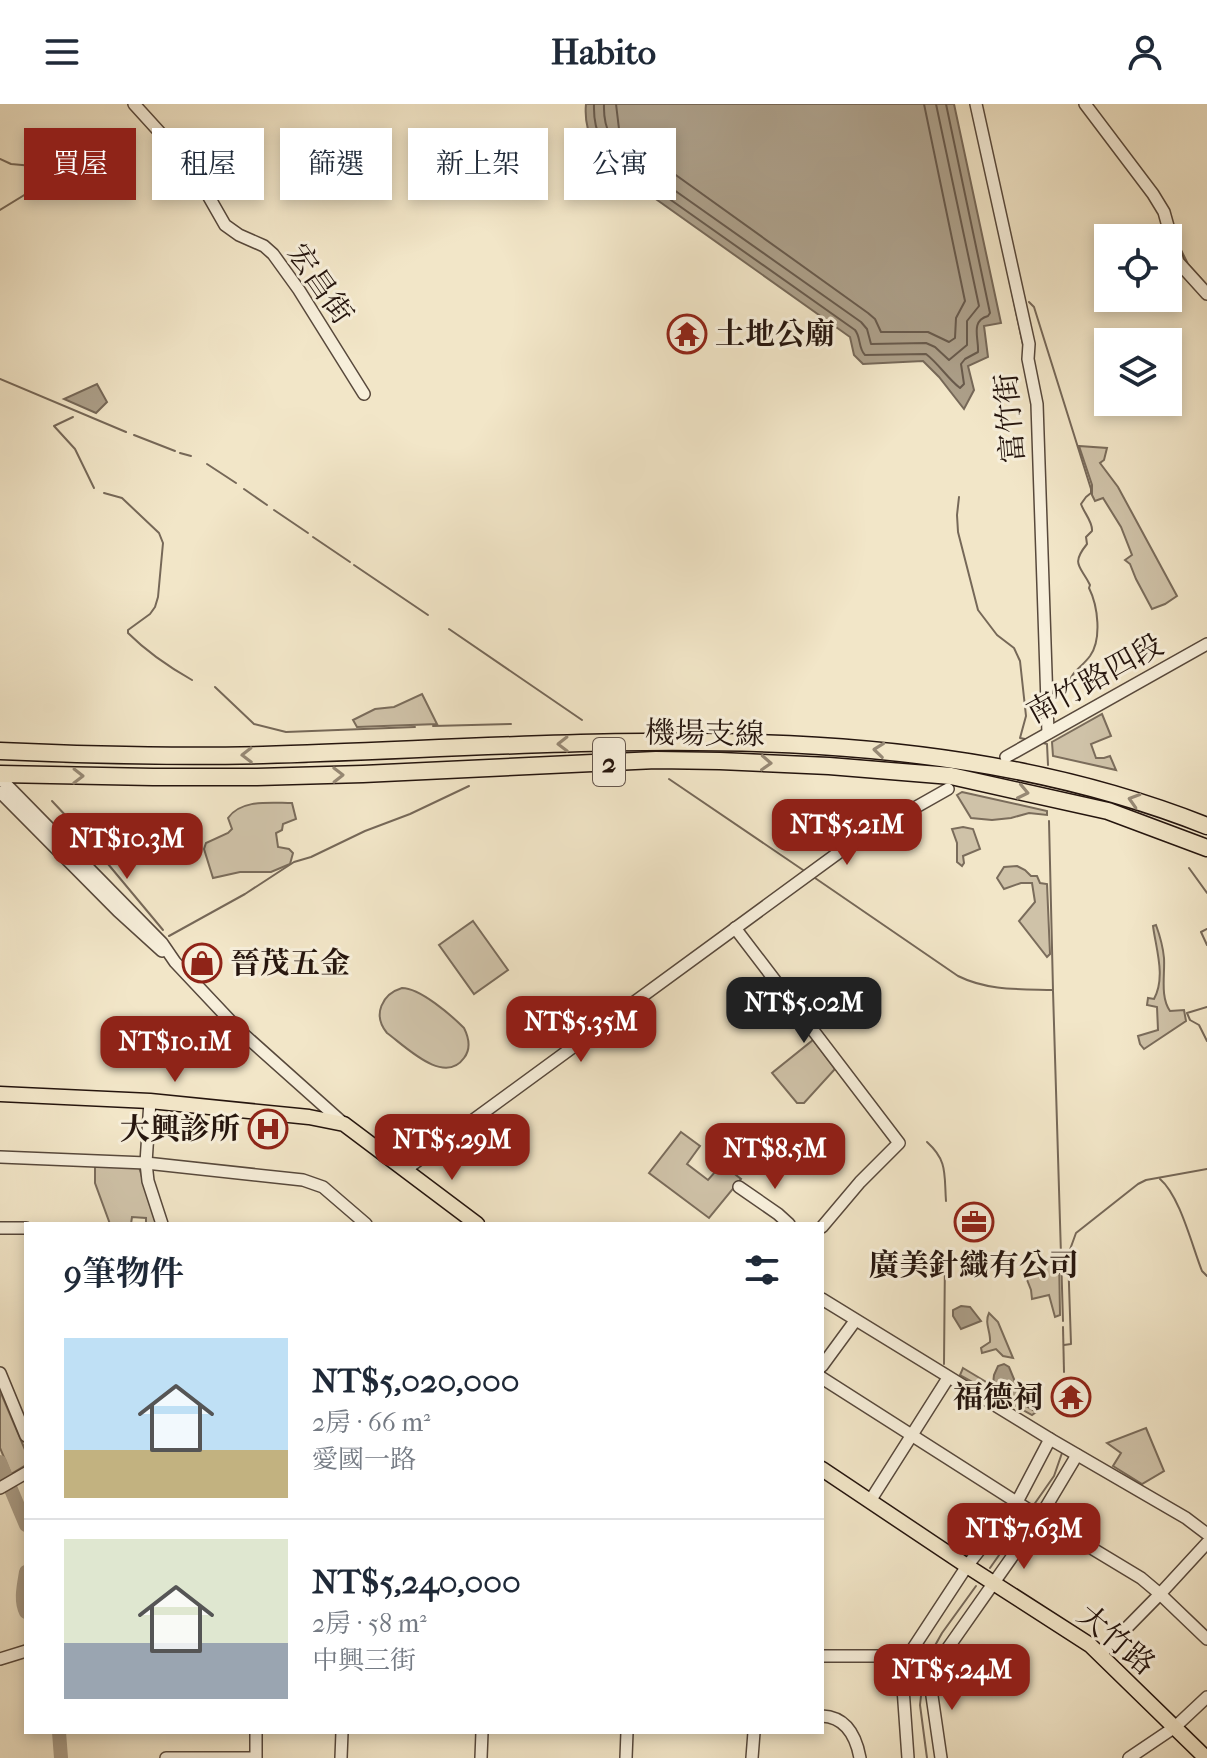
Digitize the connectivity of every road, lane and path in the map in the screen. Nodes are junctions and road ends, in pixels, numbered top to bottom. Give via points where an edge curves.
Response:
1 (134, 104) edge
2 (976, 104) edge
3 (1085, 104) edge
4 (1207, 294) edge
5 (364, 394) dead end
6 (1207, 644) edge
7 (1048, 733) junction
8 (0, 751) edge
9 (1006, 757) dead end
10 (0, 776) edge
11 (948, 789) dead end
12 (0, 792) edge
13 (1207, 826) edge
14 (44, 830) junction
15 (1207, 848) edge
16 (735, 928) junction
17 (0, 1094) edge
18 (150, 1101) junction
19 (344, 1124) junction
20 (0, 1157) edge
21 (146, 1163) junction
22 (405, 1170) junction
23 (739, 1187) dead end
24 (161, 1222) edge
25 (361, 1222) edge
26 (474, 1222) edge
27 (787, 1222) edge
28 (824, 1225) edge
29 (0, 1228) edge
30 (24, 1228) edge
31 (824, 1300) edge
32 (855, 1321) junction
33 (824, 1363) edge
34 (0, 1373) edge
35 (948, 1378) junction
36 (824, 1379) edge
37 (24, 1431) edge
38 (912, 1434) junction
39 (1050, 1439) junction
40 (1077, 1455) junction
41 (824, 1470) edge
42 (24, 1474) edge
43 (0, 1488) edge
44 (870, 1501) junction
45 (1017, 1502) junction
46 (1040, 1517) junction
47 (1207, 1534) edge
48 (1207, 1543) edge
49 (967, 1566) junction
50 (994, 1583) junction
51 (1160, 1594) junction
52 (1207, 1639) edge
53 (24, 1652) edge
54 (1101, 1654) junction
55 (824, 1656) edge
56 (908, 1656) junction
57 (0, 1659) edge
58 (936, 1665) junction
59 (1207, 1697) edge
60 (824, 1716) edge
61 (1175, 1727) junction
62 (256, 1734) edge
63 (342, 1734) edge
64 (482, 1734) edge
65 (627, 1734) edge
66 (754, 1734) edge
67 (166, 1758) edge
68 (254, 1758) edge
69 (341, 1758) edge
70 (481, 1758) edge
71 (626, 1758) edge
72 (752, 1758) edge
73 (860, 1758) edge
74 (908, 1758) edge
75 (941, 1758) edge
76 (1129, 1758) edge
77 (1206, 1758) edge

1 - 5 street, 宏昌街 via 193,169 225,225 273,254
2 - 7 street, 富竹街 via 1029,344 1037,404
3 - 4 street via 1153,194 1164,212 1178,262
6 - 7 street, 南竹路四段
7 - 9 street, 南竹路四段
13 -> 8 highway, 機場支線 / 2 via 1051,777 922,755 826,746 653,742 135,757
10 - 14 street
10 -> 15 highway, 機場支線 / 2 via 257,777 656,760 829,766 951,776 1108,811
11 - 16 street via 849,845
12 - 14 street
14 - 19 street via 240,1031
16 - 22 street
16 - 28 street via 899,1143
17 - 18 main road
18 - 19 main road
18 - 21 street
19 - 22 main road
20 - 21 street
21 - 24 street
21 - 25 street via 303,1180 323,1187
22 - 26 main road
23 - 27 street
29 - 30 street
31 - 32 street
32 - 33 street
32 - 35 street
34 - 37 street
35 - 38 street
35 - 39 street
36 - 38 street
38 - 44 street
38 - 45 street
39 - 40 street
39 - 45 street
40 - 46 street
40 - 47 street
41 - 44 main road, 大竹路
42 - 43 street
44 - 49 main road, 大竹路
45 - 46 street
45 - 49 street
46 - 50 street
46 - 51 street
48 - 51 street
49 - 50 main road, 大竹路
49 - 56 street
50 - 54 main road, 大竹路
50 - 58 street
51 - 52 street
51 - 54 street
53 - 57 street
54 - 61 main road, 大竹路
55 - 56 street
56 - 58 street
56 - 74 street via 903,1688
58 - 75 street via 931,1683
59 - 61 street
60 - 73 street via 843,1722 857,1741
61 - 76 street
61 - 77 main road, 大竹路
62 - 68 street
63 - 69 street
64 - 70 street
65 - 71 street
66 - 72 street
67 - 68 street

